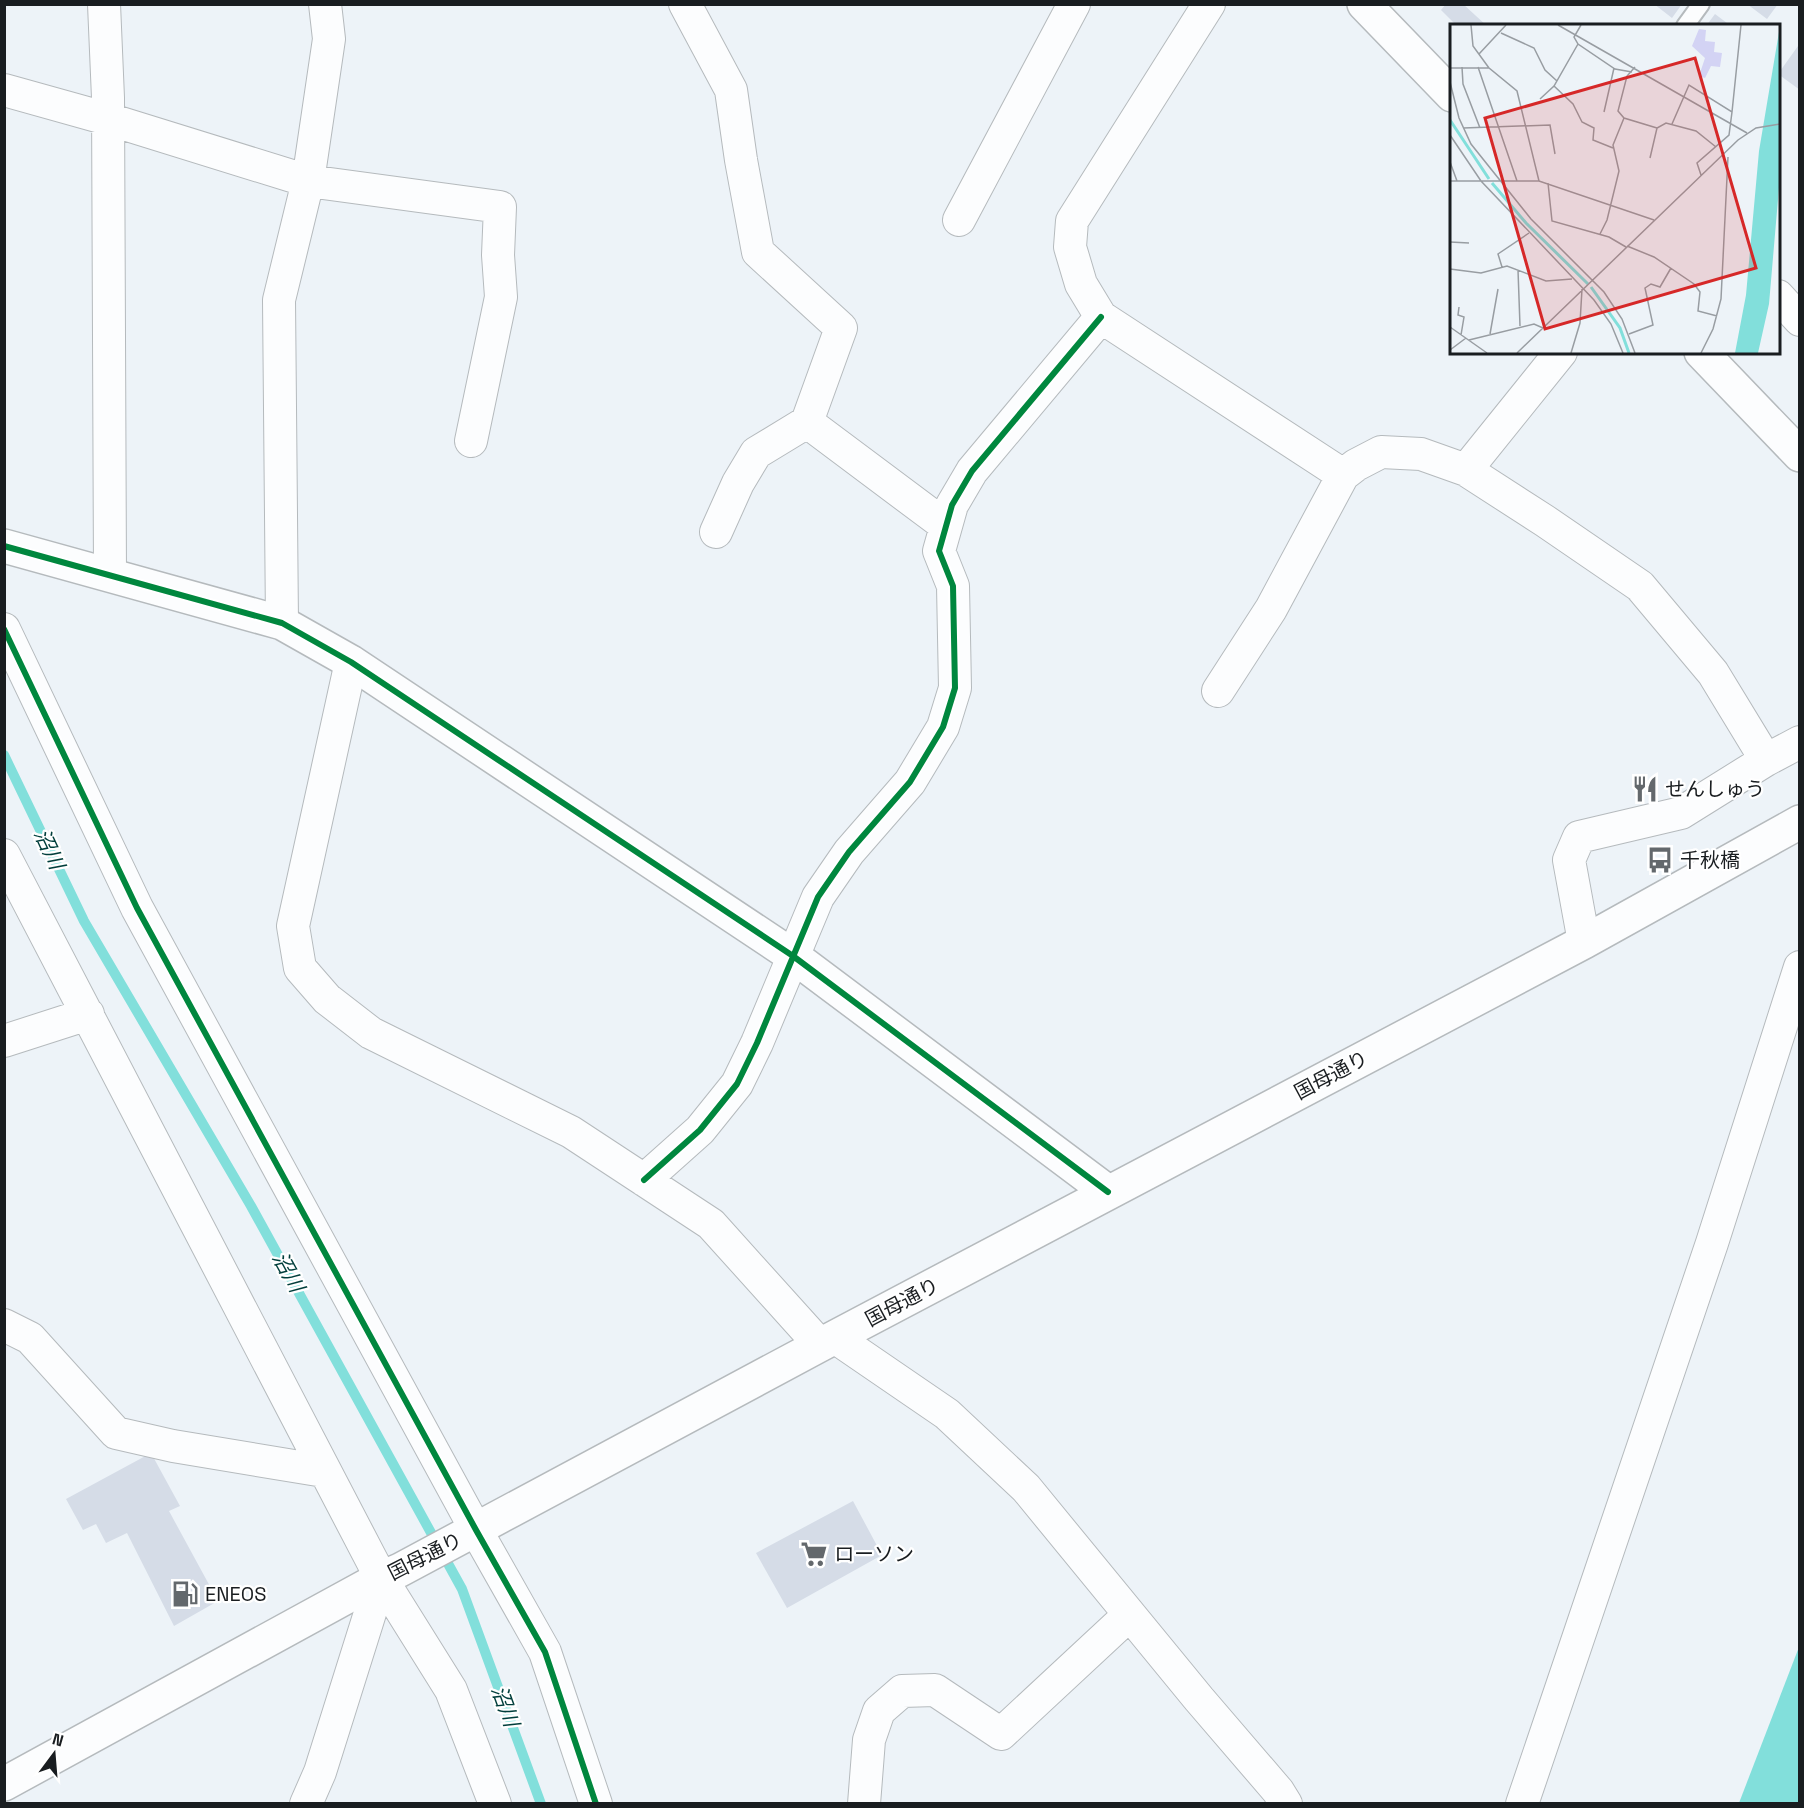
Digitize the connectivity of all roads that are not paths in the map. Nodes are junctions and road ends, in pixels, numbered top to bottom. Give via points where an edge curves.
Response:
1 (104, 4) edge
2 (325, 4) edge
3 (685, 4) edge
4 (1074, 4) edge
5 (1209, 4) edge
6 (1364, 4) edge
7 (1701, 4) edge
8 (1686, 24) edge
9 (4, 90) edge
10 (1450, 93) edge
11 (108, 119) junction
12 (308, 181) junction
13 (959, 220) dead end
14 (1780, 297) edge
15 (1101, 317) junction
16 (1800, 320) edge
17 (1559, 354) edge
18 (1703, 354) edge
19 (807, 422) junction
20 (471, 441) dead end
21 (1800, 455) edge
22 (1466, 470) junction
23 (1343, 475) junction
24 (946, 526) junction
25 (716, 532) dead end
26 (4, 546) edge
27 (110, 575) junction
28 (282, 623) junction
29 (4, 629) edge
30 (351, 662) junction
31 (1218, 691) dead end
32 (1800, 742) edge
33 (1766, 760) junction
34 (1800, 822) edge
35 (4, 855) edge
36 (1584, 942) junction
37 (793, 956) junction
38 (1800, 967) edge
39 (88, 1014) junction
40 (4, 1041) edge
41 (644, 1180) junction
42 (1108, 1192) junction
43 (4, 1325) edge
44 (828, 1341) junction
45 (324, 1471) junction
46 (469, 1533) junction
47 (390, 1574) junction
48 (1129, 1615) junction
49 (4, 1784) edge
50 (306, 1803) edge
51 (495, 1803) edge
52 (596, 1803) edge
53 (864, 1803) edge
54 (1286, 1803) edge
55 (1522, 1803) edge

1 - 11 street
2 - 12 street via 328,39
3 - 19 street via 731,90 758,252 841,328
4 - 13 street
5 - 15 street via 1072,221 1070,247 1081,284
6 - 10 main road
7 - 8 lane
9 - 11 street
11 - 12 street
11 - 27 street
12 - 20 street via 500,207 501,297
12 - 28 street via 279,300
14 - 16 street
15 - 23 street
15 - 24 street via 972,471 952,505
17 - 22 street
18 - 21 main road
19 - 24 street
19 - 25 street via 756,453
22 - 23 street via 1421,454 1381,452
22 - 33 street via 1640,586 1713,673
23 - 31 street via 1271,609
24 - 37 street via 939,550 953,586 955,688 943,728 910,782 849,852 818,897
26 - 27 main road
27 - 28 main road
28 - 30 main road
29 - 46 street via 137,908
30 - 37 main road
30 - 41 street via 292,926 300,968 327,999 371,1033 571,1132
32 - 33 street
33 - 36 street via 1681,813 1579,837 1569,860
34 - 36 main road, 国母通り
35 - 39 street
36 - 42 main road, 国母通り
37 - 41 street via 738,1084 700,1130
37 - 42 main road
38 - 55 street via 1712,1243
39 - 40 street
39 - 45 street
41 - 44 street via 711,1224
42 - 44 main road, 国母通り
43 - 45 street via 30,1338 116,1432 173,1446
44 - 46 main road, 国母通り
44 - 48 street via 947,1414 1026,1488
45 - 47 street
46 - 47 main road, 国母通り
46 - 52 street via 545,1652
47 - 49 main road, 国母通り
47 - 50 street
47 - 51 street via 451,1690
48 - 53 street via 1001,1734 935,1690 902,1691 879,1711 869,1740
48 - 54 street

